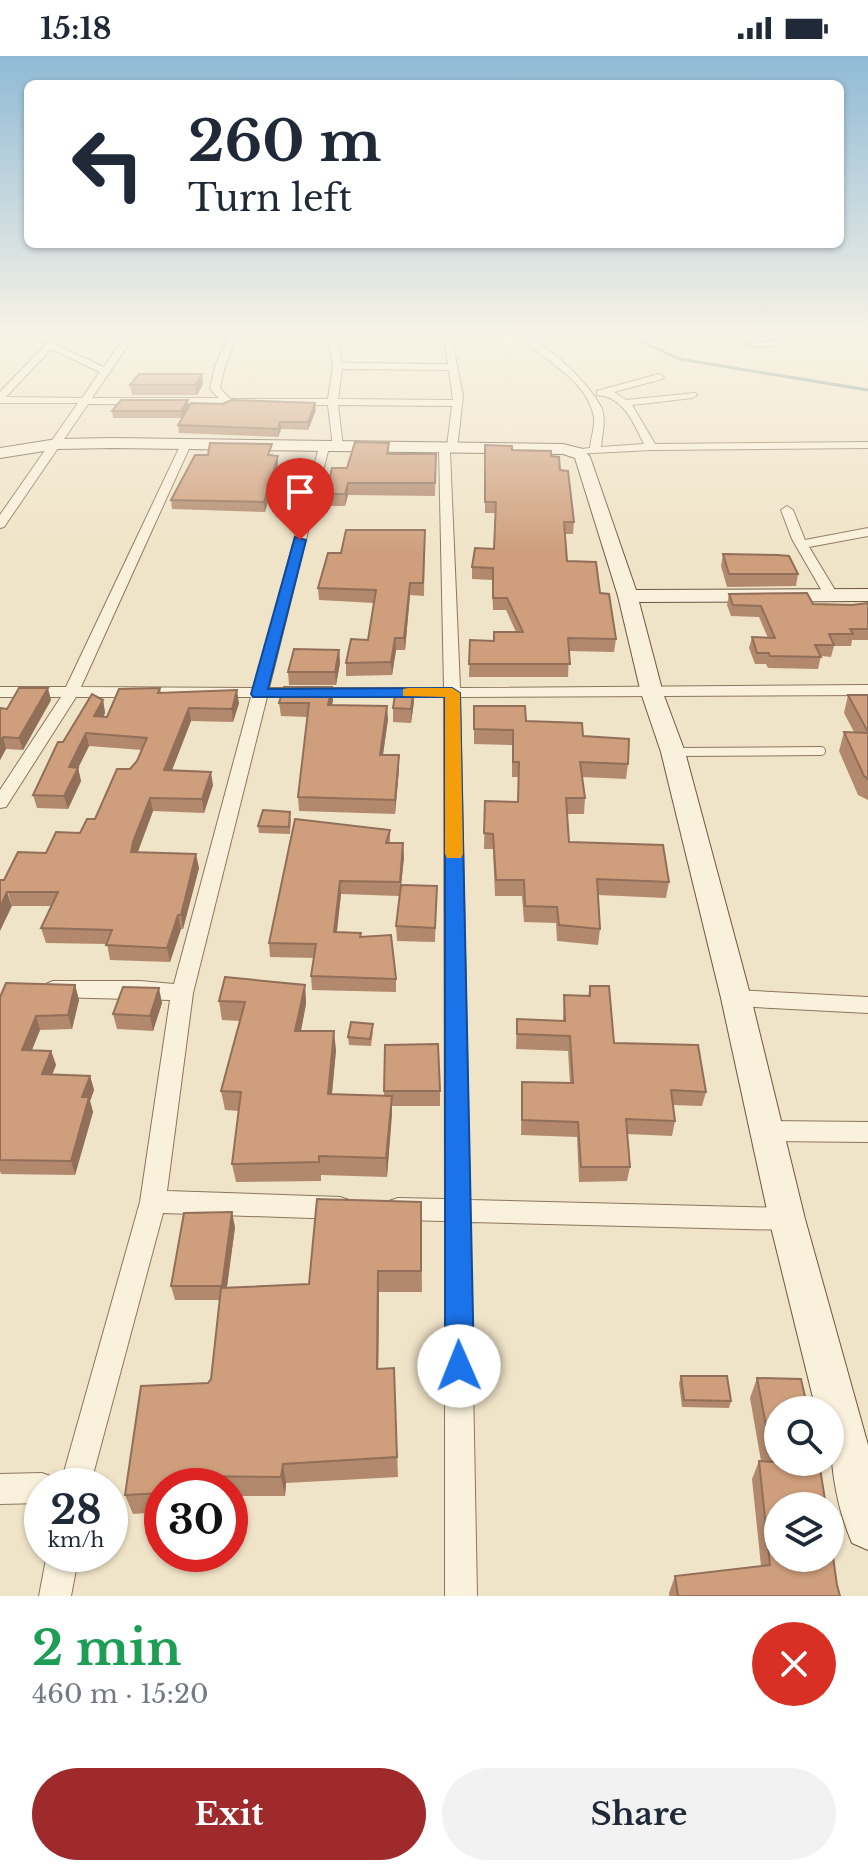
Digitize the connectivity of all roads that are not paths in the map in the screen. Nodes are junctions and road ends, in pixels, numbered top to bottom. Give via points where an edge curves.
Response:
1 (80, 408) edge
2 (333, 408) edge
3 (457, 408) edge
4 (594, 408) edge
5 (631, 408) edge
6 (57, 444) junction
7 (186, 444) junction
8 (868, 445) edge
9 (331, 447) junction
10 (651, 447) junction
11 (448, 449) junction
12 (586, 451) junction
13 (0, 453) edge
14 (787, 510) dead end
15 (0, 524) edge
16 (868, 532) edge
17 (802, 544) junction
18 (831, 595) junction
19 (868, 595) edge
20 (628, 596) junction
21 (868, 690) edge
22 (72, 691) junction
23 (0, 692) edge
24 (452, 693) junction
25 (652, 693) junction
26 (259, 694) junction
27 (821, 751) dead end
28 (673, 752) junction
29 (0, 803) edge
30 (32, 988) edge
31 (182, 993) junction
32 (736, 998) junction
33 (868, 1005) edge
34 (768, 1131) junction
35 (868, 1132) edge
36 (153, 1202) junction
37 (457, 1210) junction
38 (787, 1219) junction
39 (80, 1468) edge
40 (24, 1488) edge
41 (0, 1489) edge
42 (868, 1527) edge
43 (60, 1572) edge
44 (55, 1596) edge
45 (461, 1596) edge

1 - 6 street
2 - 9 street
3 - 11 street
4 - 12 street via 599,419
5 - 10 street
6 - 7 street
6 - 13 street
6 - 15 street
7 - 9 street
7 - 22 street
8 - 10 street
9 - 11 street
9 - 26 street
10 - 12 street
11 - 12 street
11 - 24 street
12 - 20 street via 582,457
14 - 17 street
16 - 17 street
17 - 18 street
18 - 19 street
18 - 20 street
20 - 25 street
21 - 25 street
22 - 23 street
22 - 26 street
22 - 29 street
24 - 25 street
24 - 26 street
24 - 37 street
25 - 28 street
26 - 31 street
27 - 28 lane
28 - 32 street
30 - 31 street
31 - 36 street
32 - 33 street
32 - 34 street
34 - 35 street
34 - 38 street
36 - 37 street
36 - 39 street
37 - 38 street
37 - 45 street
38 - 42 street
40 - 41 street
43 - 44 street

